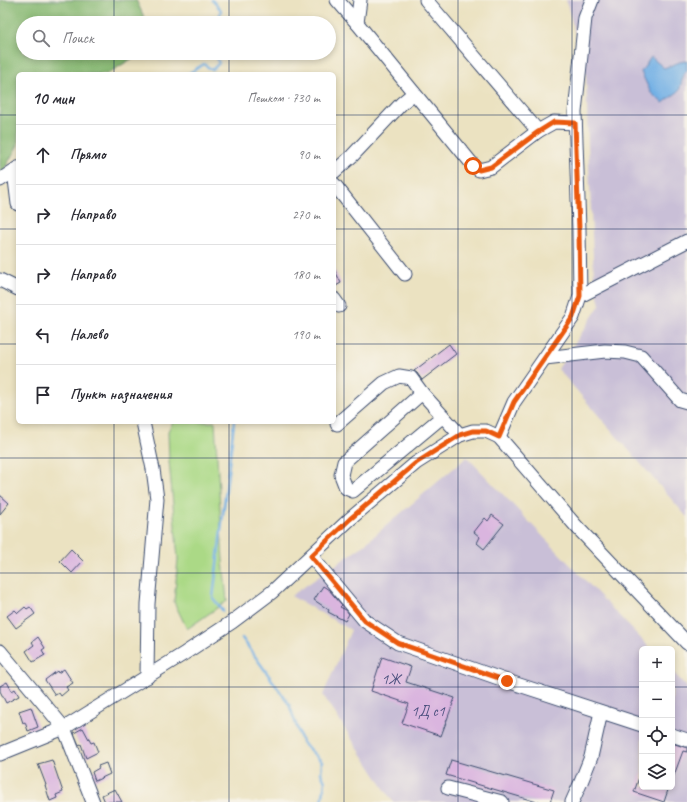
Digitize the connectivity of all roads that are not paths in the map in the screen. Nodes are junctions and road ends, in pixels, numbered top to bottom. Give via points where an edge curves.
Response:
1 (337, 0) edge
2 (360, 0) edge
3 (426, 0) edge
4 (592, 0) edge
5 (357, 23) junction
6 (414, 93) junction
7 (575, 123) junction
8 (538, 132) junction
9 (16, 169) edge
10 (16, 170) edge
11 (336, 170) edge
12 (0, 180) edge
13 (336, 186) edge
14 (16, 188) edge
15 (687, 241) edge
16 (406, 274) dead end
17 (0, 280) edge
18 (16, 288) edge
19 (580, 296) junction
20 (545, 358) junction
21 (422, 393) junction
22 (687, 402) edge
23 (443, 416) junction
24 (143, 424) edge
25 (337, 424) dead end
26 (460, 435) junction
27 (499, 437) junction
28 (311, 556) junction
29 (687, 643) edge
30 (0, 651) edge
31 (147, 677) junction
32 (601, 712) junction
33 (639, 724) edge
34 (64, 728) junction
35 (675, 736) edge
36 (687, 740) edge
37 (0, 754) edge
38 (448, 788) dead end
39 (92, 802) edge
40 (502, 802) edge
41 (572, 802) edge

1 - 5 street
2 - 5 street
3 - 8 street
4 - 7 street via 585,18
5 - 6 street
6 - 8 street via 473,166 479,170 491,167
6 - 11 street
7 - 8 street via 554,122
7 - 19 street
9 - 12 street
10 - 14 street
13 - 16 street
15 - 19 street
17 - 18 street
19 - 20 street via 573,317
20 - 22 street via 605,351 641,356 680,400
20 - 27 street via 514,402
21 - 23 street
21 - 23 street via 344,462 341,475 346,488 354,491
21 - 25 street via 411,378 400,376 384,383
23 - 26 street
24 - 31 street via 157,499 148,604
26 - 27 street via 486,431
26 - 28 street via 416,463
27 - 29 street via 576,526
28 - 31 street via 272,592 232,622
28 - 32 street via 365,621 398,643
30 - 34 street
31 - 34 street
32 - 33 street
32 - 41 street via 590,757
34 - 37 street
34 - 39 street
35 - 36 street
38 - 40 street

